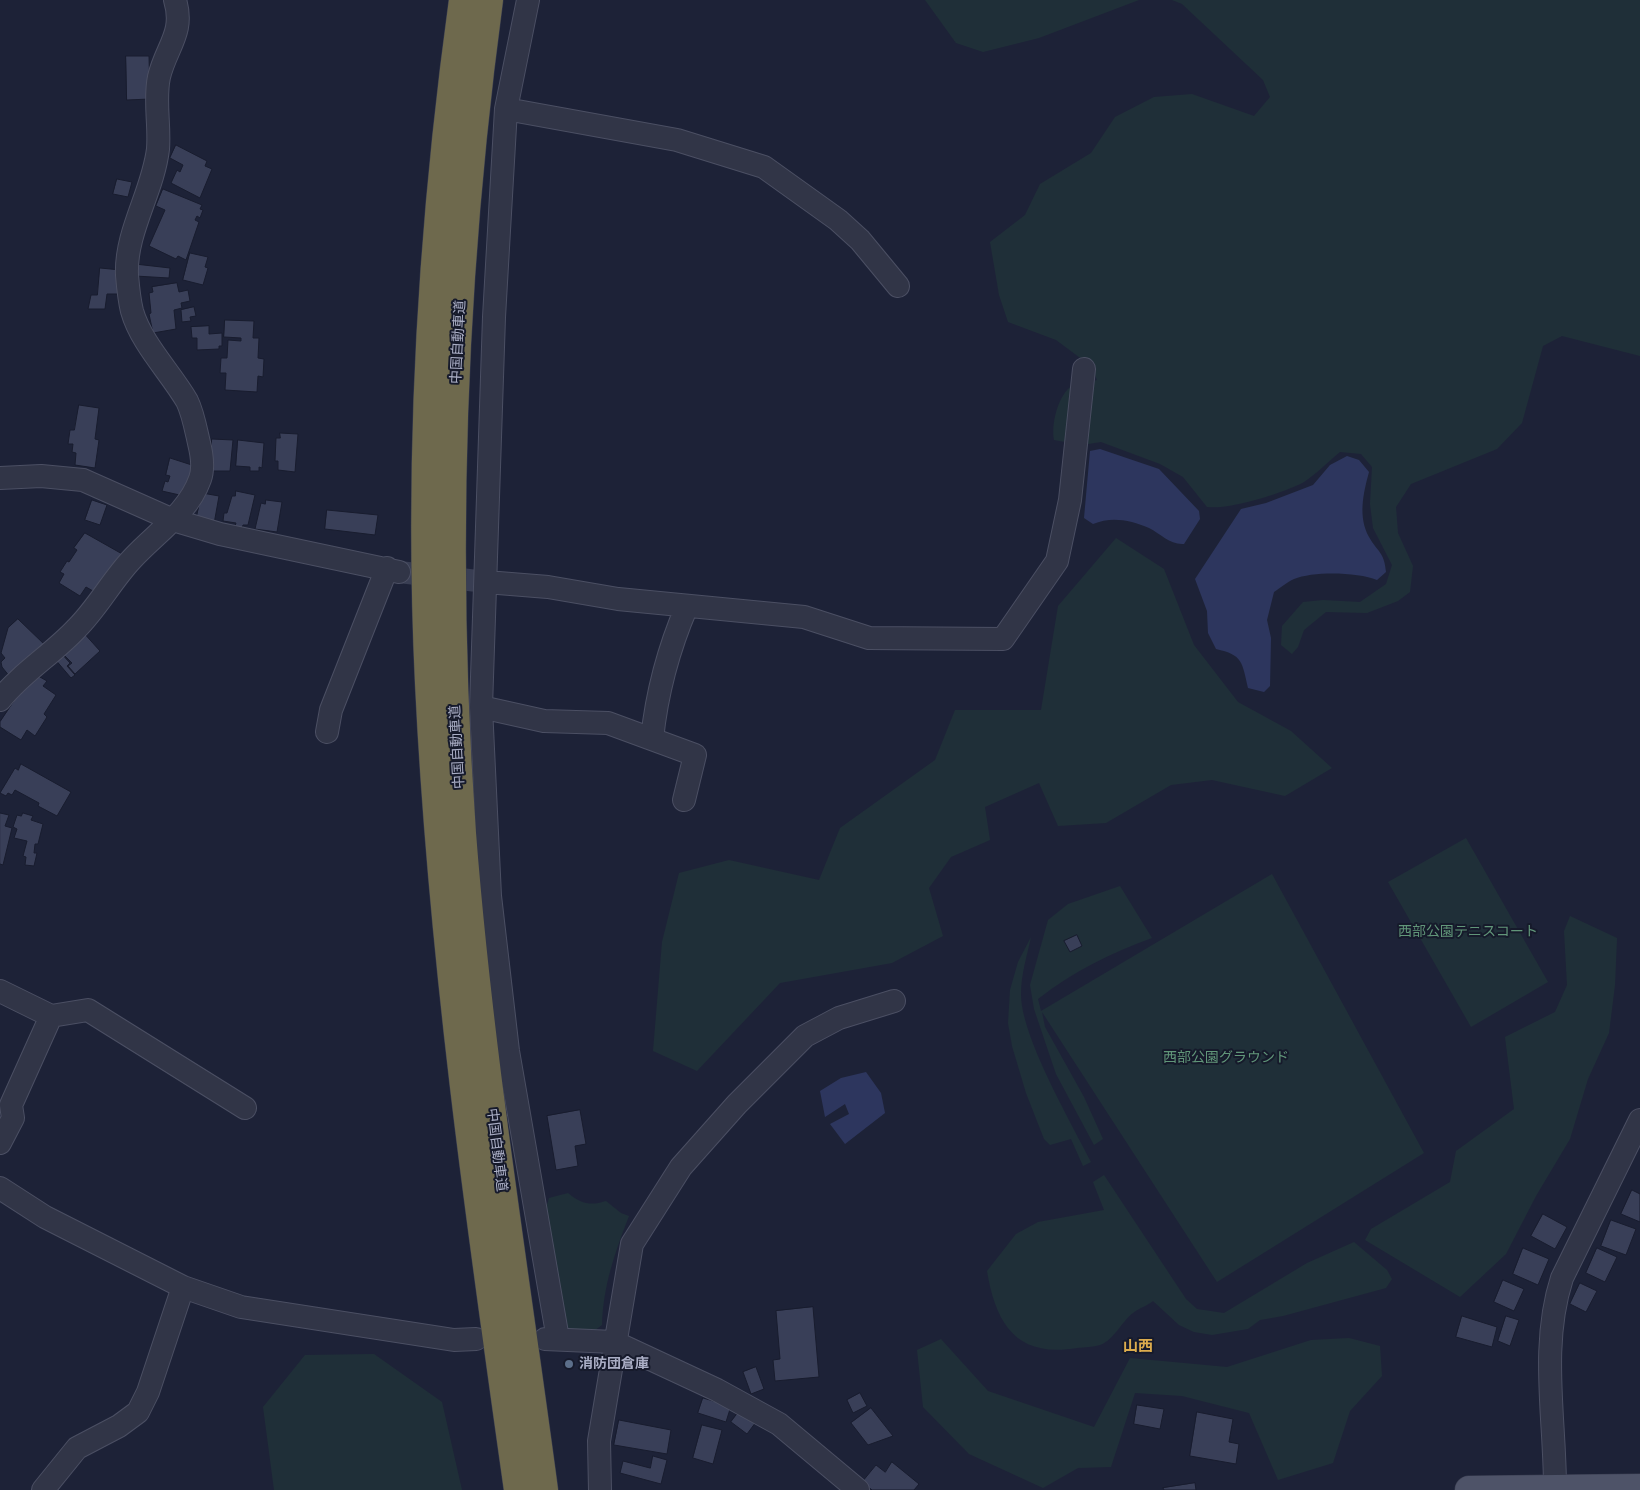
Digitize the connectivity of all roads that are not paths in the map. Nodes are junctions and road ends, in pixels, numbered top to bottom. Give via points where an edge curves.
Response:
1 (175, 0) edge
2 (463, 0) edge
3 (489, 0) edge
4 (528, 0) edge
5 (506, 109) junction
6 (898, 286) dead end
7 (1084, 369) dead end
8 (0, 478) edge
9 (173, 520) junction
10 (486, 582) junction
11 (687, 606) junction
12 (0, 700) edge
13 (481, 708) junction
14 (327, 732) dead end
15 (652, 739) junction
16 (684, 800) dead end
17 (0, 991) edge
18 (894, 1001) dead end
19 (51, 1016) junction
20 (245, 1108) dead end
21 (1640, 1120) edge
22 (0, 1143) edge
23 (0, 1188) edge
24 (182, 1288) junction
25 (476, 1340) dead end
26 (614, 1342) junction
27 (1555, 1488) junction
28 (1640, 1488) edge
29 (43, 1490) edge
30 (518, 1490) edge
31 (544, 1490) edge
32 (600, 1490) edge
33 (858, 1490) edge
34 (1469, 1490) edge

1 - 9 street via 179,13 176,36 159,75 157,90 158,150 150,189 131,241 127,272 132,312 188,402 202,457 201,478 192,498
2 - 30 highway, 中国自動車道 via 452,76 429,374 426,532 429,680 452,990
3 - 31 highway, 中国自動車道 via 478,75 455,380 454,685 462,835 478,995
4 - 5 street
5 - 6 street via 677,140 764,167 838,220 860,240
5 - 10 street via 494,317
7 - 11 street via 1070,500 1057,561 1003,639 870,638 804,617
8 - 9 street via 41,476 83,480
9 - 12 street via 131,560 80,626 24,674
9 - 14 street via 220,534 393,570 331,710
10 - 11 street
10 - 13 street
11 - 15 street via 668,650
13 - 15 street via 544,721 608,722
13 - 26 street via 490,896 508,1051 552,1339
15 - 16 street via 695,755
17 - 19 street
18 - 26 street via 839,1018 805,1036 737,1104 681,1167 632,1244
19 - 20 street via 88,1010
19 - 22 street via 11,1104 12,1118
21 - 27 street via 1562,1278 1554,1303 1550,1349
23 - 24 street via 46,1217
24 - 25 street via 241,1307 454,1340
24 - 29 street via 148,1392 138,1412 77,1448
26 - 32 street via 599,1441
26 - 33 street via 717,1390 779,1424
27 - 28 main road
27 - 34 main road

